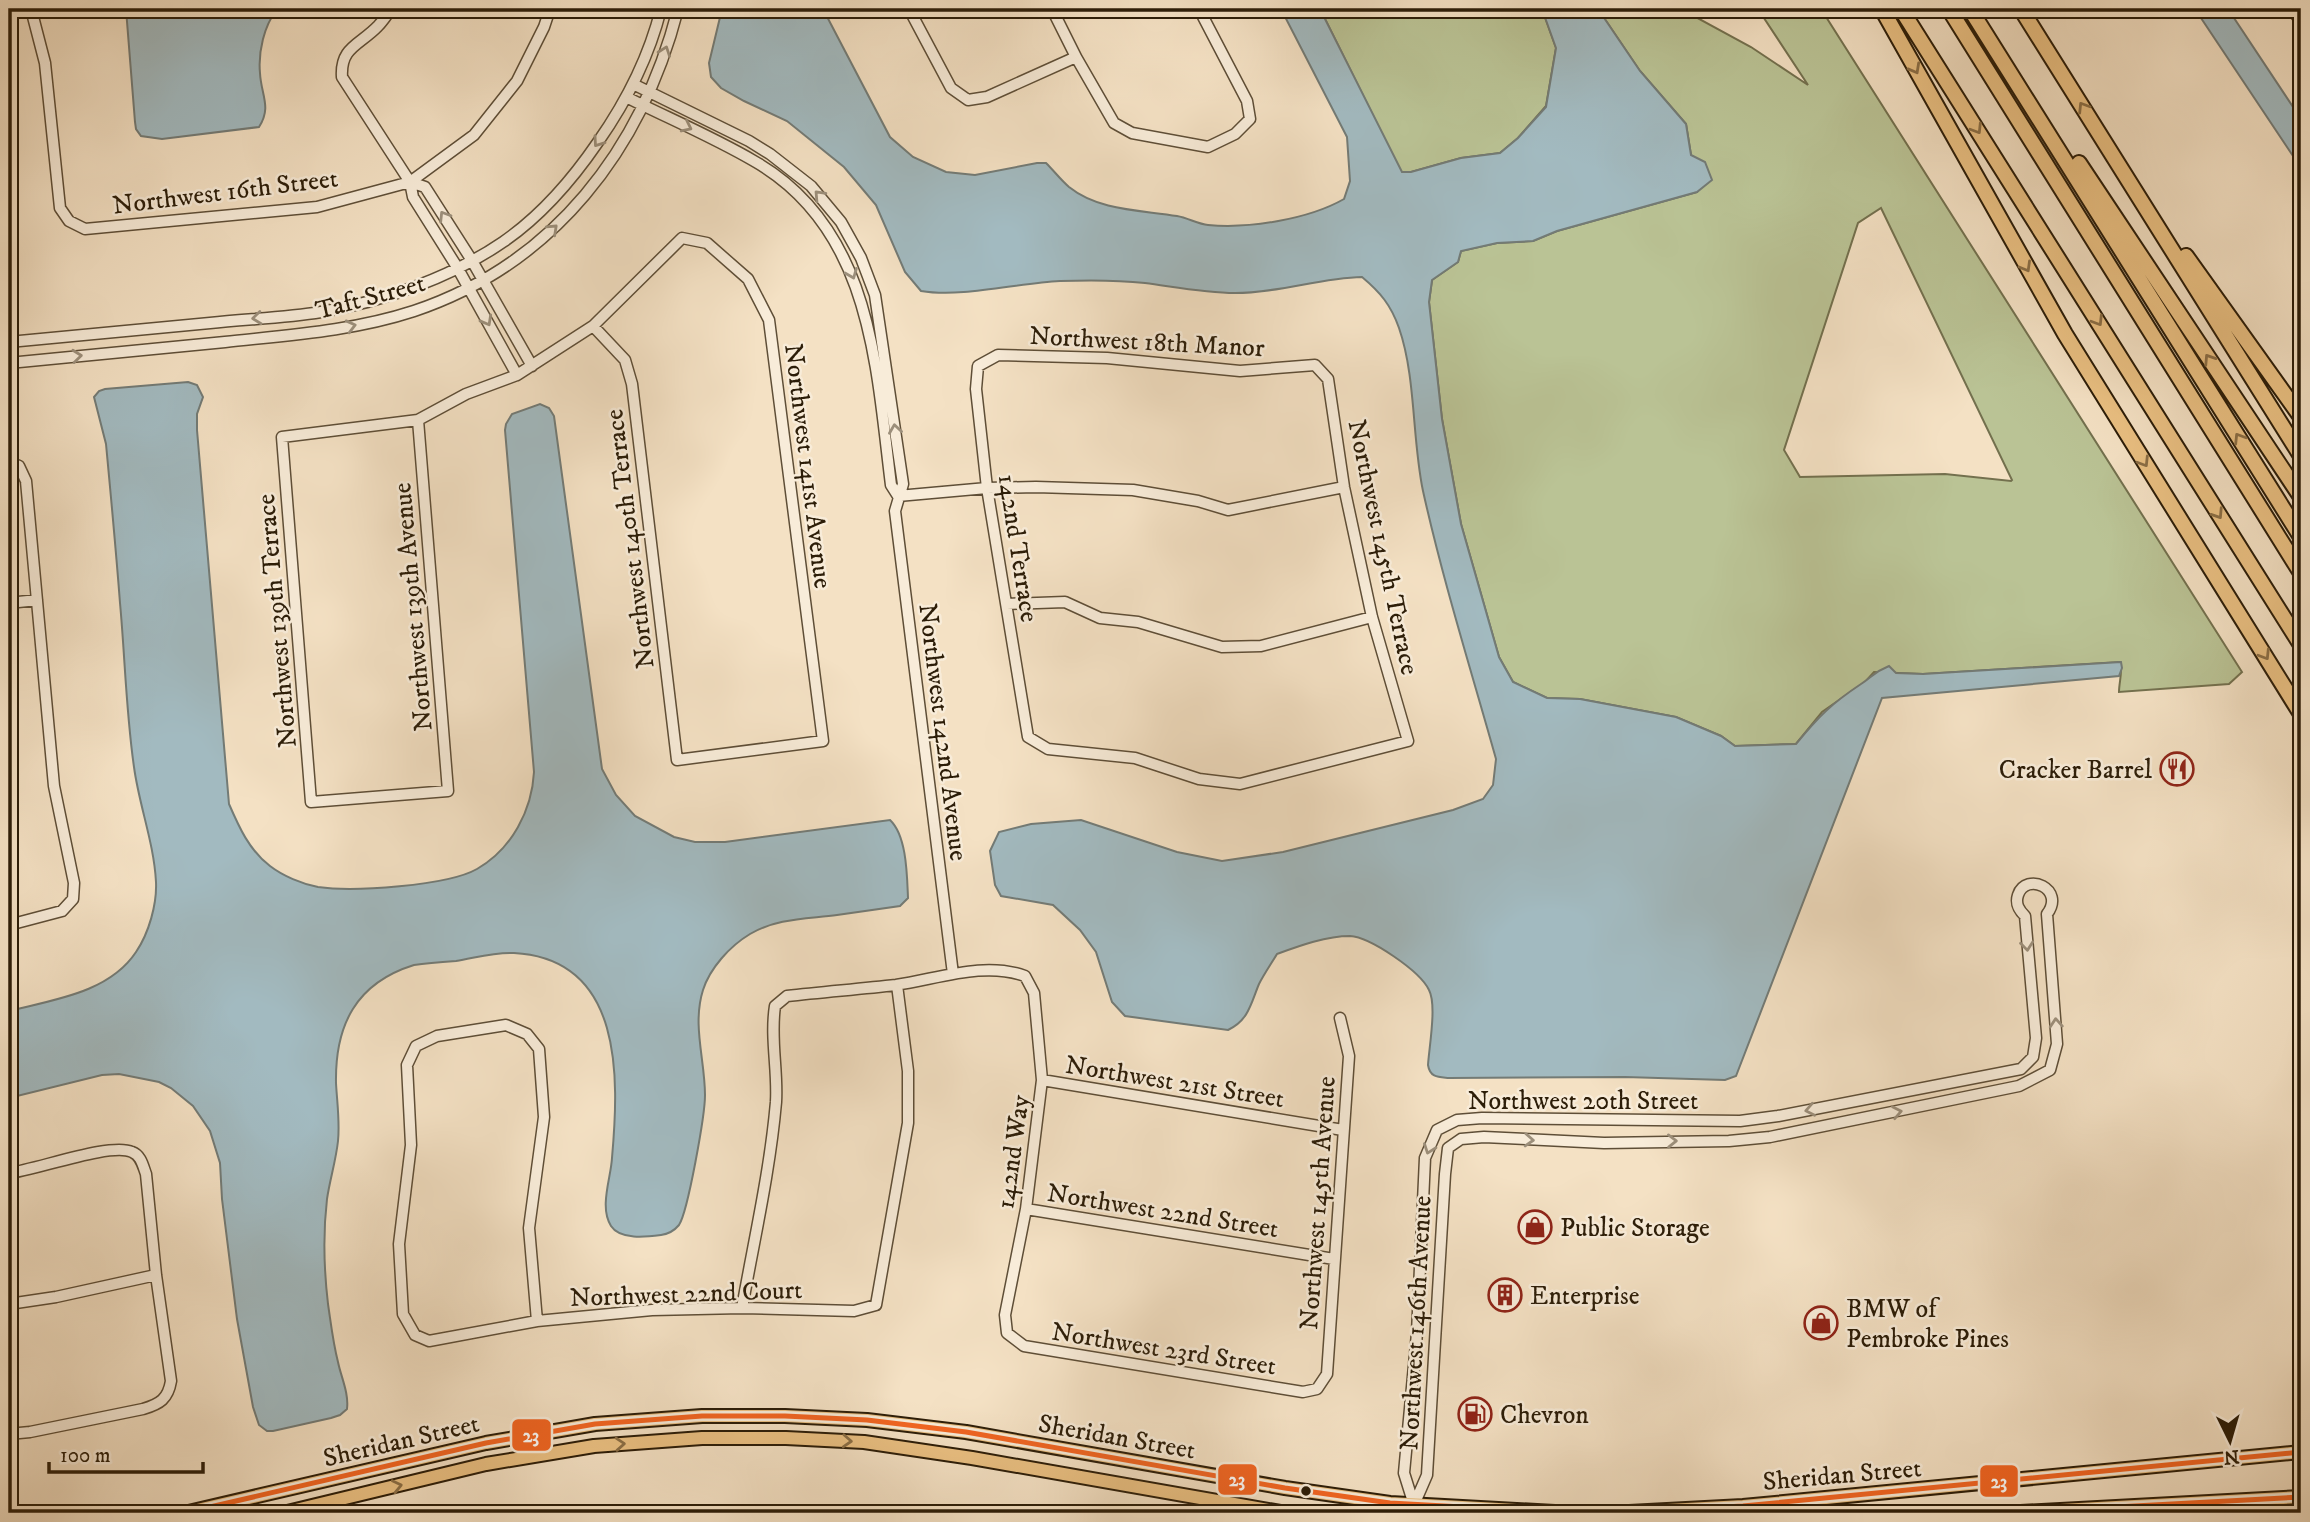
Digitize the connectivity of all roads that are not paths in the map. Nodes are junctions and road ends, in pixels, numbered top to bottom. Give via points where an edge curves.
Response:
1 (31, 9) edge
2 (392, 9) edge
3 (550, 9) edge
4 (661, 9) edge
5 (678, 9) edge
6 (909, 9) edge
7 (1052, 9) edge
8 (1199, 9) edge
9 (1882, 9) edge
10 (1901, 9) edge
11 (1949, 9) edge
12 (1970, 9) edge
13 (2021, 9) edge
14 (2292, 9) edge
15 (2301, 22) edge
16 (1988, 37) junction
17 (1076, 57) junction
18 (633, 84) junction
19 (650, 92) junction
20 (626, 97) junction
21 (643, 106) junction
22 (2103, 140) junction
23 (410, 183) junction
24 (471, 260) junction
25 (457, 267) junction
26 (482, 280) junction
27 (468, 288) junction
28 (593, 326) junction
29 (9, 342) edge
30 (9, 363) edge
31 (1315, 365) joint
32 (532, 366) junction
33 (978, 366) joint
34 (517, 375) junction
35 (2301, 417) edge
36 (418, 420) junction
37 (2301, 456) edge
38 (14, 464) edge
39 (1344, 486) junction
40 (987, 488) junction
41 (898, 496) junction
42 (2301, 497) edge
43 (2301, 537) edge
44 (2301, 573) edge
45 (37, 600) junction
46 (9, 603) edge
47 (1007, 604) junction
48 (1372, 617) junction
49 (2301, 645) edge
50 (2301, 713) edge
51 (1408, 741) joint
52 (677, 760) joint
53 (311, 802) joint
54 (9, 925) edge
55 (953, 974) junction
56 (897, 985) junction
57 (1340, 1018) dead end
58 (1042, 1080) junction
59 (1343, 1130) junction
60 (1461, 1139) joint
61 (9, 1173) edge
62 (1026, 1209) junction
63 (1334, 1259) junction
64 (156, 1275) junction
65 (9, 1304) edge
66 (742, 1308) junction
67 (537, 1321) junction
68 (1007, 1334) joint
69 (1317, 1388) joint
70 (9, 1434) edge
71 (2301, 1452) edge
72 (2301, 1497) edge
73 (1414, 1509) edge
74 (1713, 1510) edge
75 (1697, 1511) edge
76 (184, 1513) edge
77 (283, 1513) edge
78 (1286, 1513) edge
79 (2002, 1513) edge

1 - 23 street, Northwest 16th Street via 45,63 60,208 69,221 85,229 317,207
2 - 23 street via 378,27 345,53 342,77
3 - 23 street, Northwest 16th Street via 517,81 474,135
4 - 18 street
19 -> 5 street
6 - 17 street via 951,88 968,100 988,97
7 - 17 street
8 - 17 street via 1247,100 1250,119 1236,134 1208,147 1132,133 1114,123
9 -> 50 highway via 2064,334
10 -> 49 highway
11 - 44 highway
12 - 16 highway
22 -> 13 highway
14 - 15 street
42 -> 16 highway via 2007,51
43 -> 16 highway
18 - 19 street, Northwest 142nd Avenue
18 - 20 street, Taft Street
19 - 21 street, Taft Street
41 -> 19 street, Northwest 142nd Avenue via 903,484 880,314 853,242 827,204 792,170 749,141
20 - 21 street, Northwest 142nd Avenue
20 -> 24 street, Taft Street via 582,166 555,197 503,242
26 -> 21 street, Taft Street via 516,260 569,214 596,183
21 -> 41 street, Northwest 142nd Avenue via 776,176 811,208 840,247 866,317 891,485
22 - 35 highway
22 - 37 highway
24 -> 23 street via 425,187
23 - 25 street via 413,197
24 - 25 street, Taft Street
24 - 26 street
25 - 27 street
25 -> 29 street, Taft Street via 402,292 321,312
26 - 27 street, Taft Street
26 - 32 street
30 -> 27 street, Taft Street via 331,331 414,311
27 -> 34 street
28 - 32 street
28 - 52 street, Northwest 140th Terrace via 625,360 632,384
28 - 52 street, Northwest 141st Avenue via 682,238 707,243 748,279 769,320 823,741
31 - 33 street, Northwest 18th Manor via 1240,372 1107,358 998,355
31 - 39 street, Northwest 145th Terrace via 1328,379
32 - 34 street
33 - 40 street, 142nd Terrace via 976,389
34 - 36 street via 466,394
36 - 53 street, Northwest 139th Terrace via 282,437
36 - 53 street, Northwest 139th Avenue via 448,791
38 - 45 street via 26,481
39 - 40 street via 1228,510 1133,490
39 - 48 street, Northwest 145th Terrace
40 - 41 street
40 - 47 street, 142nd Terrace
41 - 55 street, Northwest 142nd Avenue via 895,511
45 - 46 street
45 - 54 street via 54,786 74,883 73,900 62,911
47 - 48 street via 1065,602 1100,618 1138,622 1222,647 1261,646
47 - 51 street, 142nd Terrace via 1028,737 1048,749 1135,758 1199,779 1240,784
48 - 51 street, Northwest 145th Terrace
55 - 56 street
55 - 58 street, 142nd Way via 1008,970 1025,976 1034,993
56 - 66 street via 787,996 775,1006 776,1100
56 - 66 street, Northwest 22nd Court via 908,1072 908,1123 876,1305 854,1311
57 - 59 street, Northwest 145th Avenue via 1349,1056
58 - 59 street, Northwest 21st Street
58 - 62 street, 142nd Way
59 - 63 street, Northwest 145th Avenue
60 - 73 street, Northwest 146th Avenue via 1448,1148 1427,1475
60 -> 73 street, Northwest 20th Street via 1729,1141 1770,1137 2019,1086 2050,1070 2057,1044 2047,914 2052,898 2046,888 2030,884 2020,890 2017,901 2025,916 2036,1038 2033,1057 2021,1069 1740,1121 1482,1118 1457,1120 1437,1130 1425,1158 1405,1474
61 - 64 street via 113,1149 133,1152 146,1174
62 - 63 street, Northwest 22nd Street
62 - 68 street, 142nd Way via 1005,1315
63 - 69 street, Northwest 145th Avenue via 1327,1374
64 - 65 street
64 - 70 street via 172,1381 170,1392 160,1403
66 - 67 street, Northwest 22nd Court via 652,1310
67 - 67 street, Northwest 22nd Court via 529,1228 544,1117 540,1049 527,1034 506,1026 437,1036 416,1046 407,1065 411,1145 399,1244 403,1314 415,1335 429,1341
68 - 69 street, Northwest 23rd Street via 1024,1346 1303,1392
71 - 74 main road, Sheridan Street
72 - 79 main road
73 - 75 main road, Sheridan Street
73 - 76 main road, Sheridan Street via 966,1432 867,1420 702,1416 595,1424 486,1443
74 - 75 main road, Sheridan Street
77 -> 78 main road, Sheridan Street via 486,1464 594,1446 702,1438 864,1442

